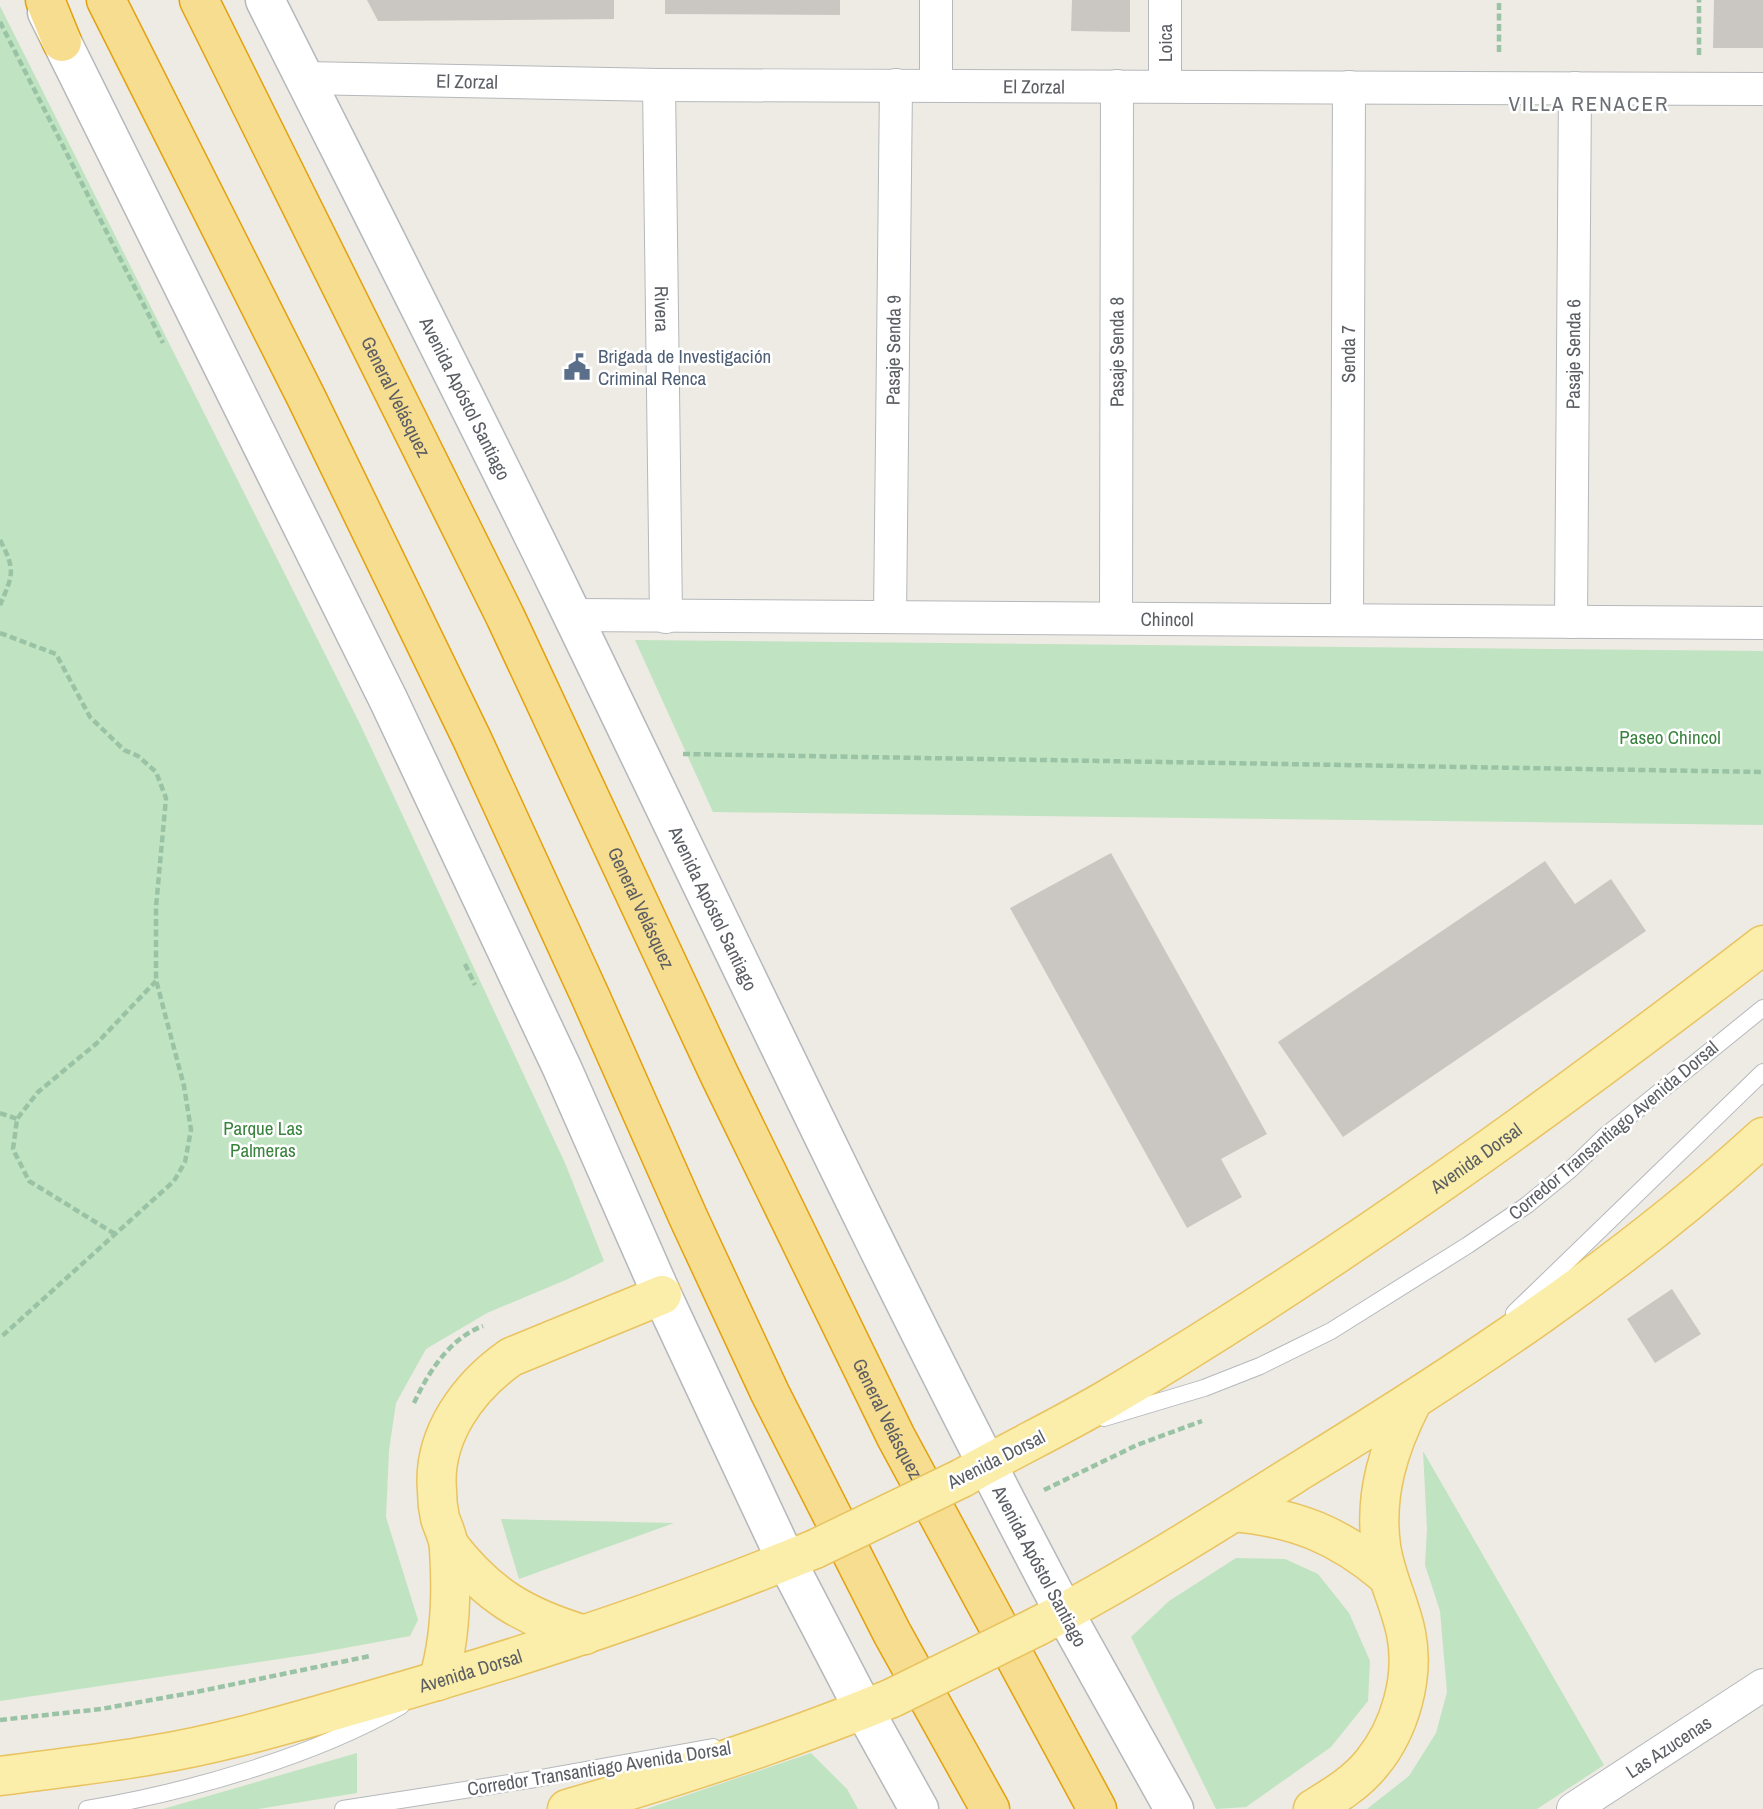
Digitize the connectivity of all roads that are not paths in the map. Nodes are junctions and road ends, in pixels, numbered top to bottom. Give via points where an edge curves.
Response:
1 (43, 0) edge
2 (106, 0) edge
3 (199, 0) edge
4 (265, 0) edge
5 (936, 0) edge
6 (1165, 0) edge
7 (62, 42) joint
8 (304, 78) junction
9 (936, 84) junction
10 (659, 85) junction
11 (896, 85) junction
12 (1117, 86) junction
13 (1165, 86) junction
14 (1349, 87) junction
15 (1575, 88) junction
16 (1763, 89) edge
17 (572, 615) junction
18 (890, 616) junction
19 (666, 617) junction
20 (1116, 618) junction
21 (1347, 620) junction
22 (1571, 622) junction
23 (1763, 623) edge
24 (1763, 945) edge
25 (1763, 1008) edge
26 (1763, 1072) edge
27 (1763, 1137) edge
28 (663, 1295) junction
29 (1426, 1392) junction
30 (1041, 1437) junction
31 (974, 1471) junction
32 (1234, 1512) junction
33 (449, 1545) junction
34 (800, 1554) junction
35 (1387, 1576) junction
36 (1051, 1619) junction
37 (585, 1635) junction
38 (438, 1681) junction
39 (1763, 1685) edge
40 (878, 1704) junction
41 (772, 1742) junction
42 (0, 1776) edge
43 (87, 1809) edge
44 (343, 1809) edge
45 (567, 1809) edge
46 (919, 1809) edge
47 (990, 1809) edge
48 (1097, 1809) edge
49 (1174, 1809) edge
50 (1313, 1809) edge
51 (1573, 1809) edge

1 - 7 highway
2 - 47 highway via 472,739 770,1393 892,1633
3 - 48 highway, General Velásquez via 505,616 725,1087 896,1437
4 - 8 main road, Avenida Apóstol Santiago
5 - 9 street
6 - 13 street, Loica
7 - 28 main road via 388,699
8 - 10 street, El Zorzal
8 - 17 main road, Avenida Apóstol Santiago
9 - 11 street, El Zorzal
9 - 12 street, El Zorzal
10 - 11 street, El Zorzal
10 - 19 street, Rivera
11 - 18 street, Pasaje Senda 9
12 - 13 street, El Zorzal
12 - 20 street, Pasaje Senda 8
13 - 14 street, El Zorzal
14 - 15 street, El Zorzal
14 - 21 street, Senda 7
15 - 16 street, El Zorzal
15 - 22 street, Pasaje Senda 6
17 - 19 street, Chincol
17 - 31 main road, Avenida Apóstol Santiago via 789,1067
18 - 19 street, Chincol
18 - 20 street, Chincol
20 - 21 street, Chincol
21 - 22 street, Chincol
22 - 23 street, Chincol
24 - 30 main road, Avenida Dorsal via 1642,1037 1354,1241 1201,1341
25 - 30 lane, Corredor Transantiago Avenida Dorsal via 1527,1205 1331,1331 1204,1388
26 - 29 lane via 1568,1263
27 - 29 main road via 1615,1261
28 - 33 main road via 511,1357 475,1387 447,1430 439,1458 436,1488
28 - 34 main road
29 - 32 main road
29 - 35 main road via 1399,1428 1386,1463 1379,1514
30 - 31 main road, Avenida Dorsal
31 - 34 main road, Avenida Dorsal, bridge
31 - 36 main road, Avenida Apóstol Santiago
32 - 35 main road via 1292,1521 1320,1532
32 - 36 main road
33 - 37 main road via 501,1599 549,1624
33 - 38 main road via 449,1625
34 - 37 main road, Avenida Dorsal
34 - 40 main road
35 - 50 main road via 1407,1636 1409,1667 1397,1720 1372,1764
36 - 40 main road, bridge
36 - 49 main road, Avenida Apóstol Santiago
37 - 38 main road, Avenida Dorsal
38 - 42 main road, Avenida Dorsal via 254,1733 154,1755
38 - 43 lane via 379,1719 298,1752 156,1795
39 - 51 street, Las Azucenas
40 - 41 main road
40 - 46 main road
41 - 44 lane, Corredor Transantiago Avenida Dorsal via 661,1755
41 - 45 main road

